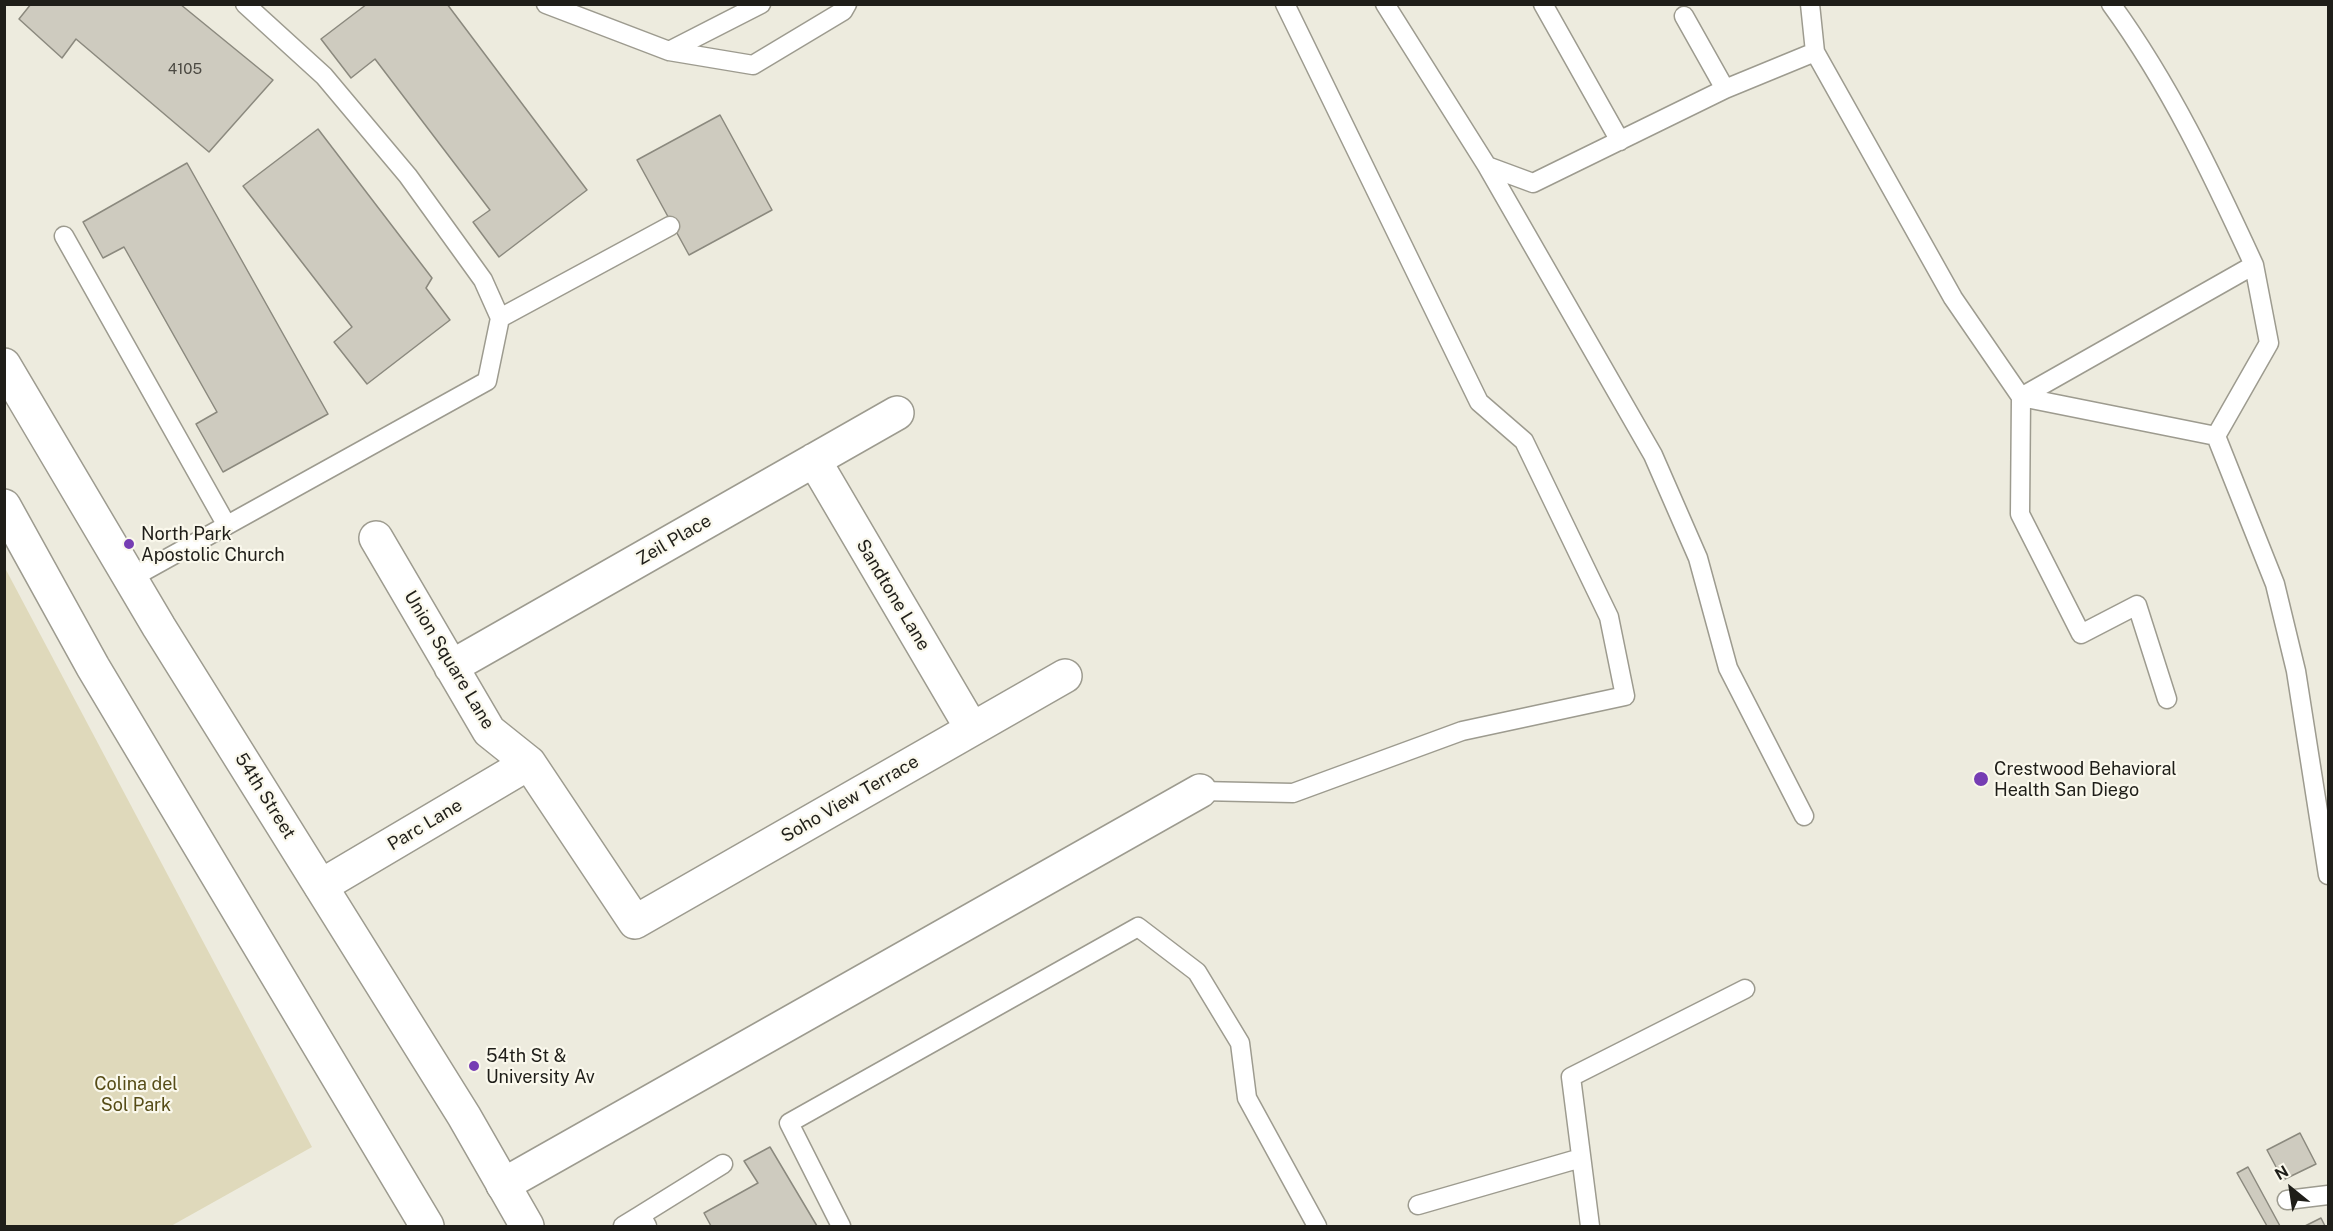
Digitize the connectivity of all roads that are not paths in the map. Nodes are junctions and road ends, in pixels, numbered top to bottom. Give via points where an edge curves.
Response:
1 (245, 4) edge
2 (546, 4) edge
3 (761, 4) edge
4 (847, 4) edge
5 (1285, 4) edge
6 (1385, 4) edge
7 (1543, 4) edge
8 (1810, 4) edge
9 (2110, 4) edge
10 (1684, 16) dead end
11 (669, 51) junction
12 (1815, 52) junction
13 (1725, 89) junction
14 (1620, 141) junction
15 (1487, 166) junction
16 (670, 226) dead end
17 (64, 236) dead end
18 (2254, 265) junction
19 (500, 318) junction
20 (4, 365) edge
21 (2021, 397) junction
22 (897, 413) dead end
23 (2216, 436) junction
24 (814, 460) junction
25 (4, 506) edge
26 (226, 524) junction
27 (376, 538) dead end
28 (130, 579) junction
29 (451, 667) junction
30 (1065, 676) dead end
31 (2167, 699) dead end
32 (972, 729) junction
33 (529, 763) junction
34 (1200, 791) joint
35 (1804, 816) dead end
36 (2328, 875) edge
37 (321, 886) junction
38 (635, 922) joint
39 (1745, 989) dead end
40 (1581, 1158) junction
41 (723, 1164) dead end
42 (503, 1185) junction
43 (2328, 1195) edge
44 (2287, 1200) dead end
45 (1418, 1205) dead end
46 (644, 1221) edge
47 (427, 1227) edge
48 (527, 1227) edge
49 (623, 1227) edge
50 (841, 1227) edge
51 (1317, 1227) edge
52 (1590, 1227) edge

1 - 19 lane via 324,76 408,176 483,279
2 - 11 lane
3 - 11 lane
4 - 11 lane via 843,11 753,65
5 - 34 lane via 1479,402 1524,441 1609,618 1625,696 1462,731 1293,793
6 - 15 lane
7 - 14 lane
8 - 12 lane
9 - 18 lane via 2141,46 2203,154
10 - 13 lane
12 - 13 lane
12 - 21 lane via 1953,298
13 - 14 lane
14 - 15 lane via 1533,183
15 - 35 lane via 1653,454 1698,558 1728,668
16 - 19 lane
17 - 26 lane
18 - 21 lane
18 - 23 lane via 2269,343
19 - 26 lane via 487,381
20 - 28 street, 54th Street
21 - 23 lane
21 - 31 lane via 2020,514 2080,634 2137,605
22 - 24 street, Zeil Place
23 - 36 lane via 2275,584 2296,670
24 - 29 street, Zeil Place
24 - 32 street, Sandtone Lane
25 - 47 street via 93,667
26 - 28 lane
27 - 29 street, Union Square Lane
28 - 37 street, 54th Street
29 - 33 street, Union Square Lane via 489,731
30 - 32 street, Soho View Terrace
32 - 38 street, Soho View Terrace
33 - 37 street, Parc Lane
33 - 38 street, Union Square Lane
34 - 42 street
37 - 42 street, 54th Street
39 - 40 lane via 1571,1077
40 - 45 lane
40 - 52 lane
41 - 46 lane
42 - 48 street, 54th Street
43 - 44 lane
46 - 49 lane
50 - 51 lane via 789,1123 1138,927 1197,972 1240,1043 1247,1098

